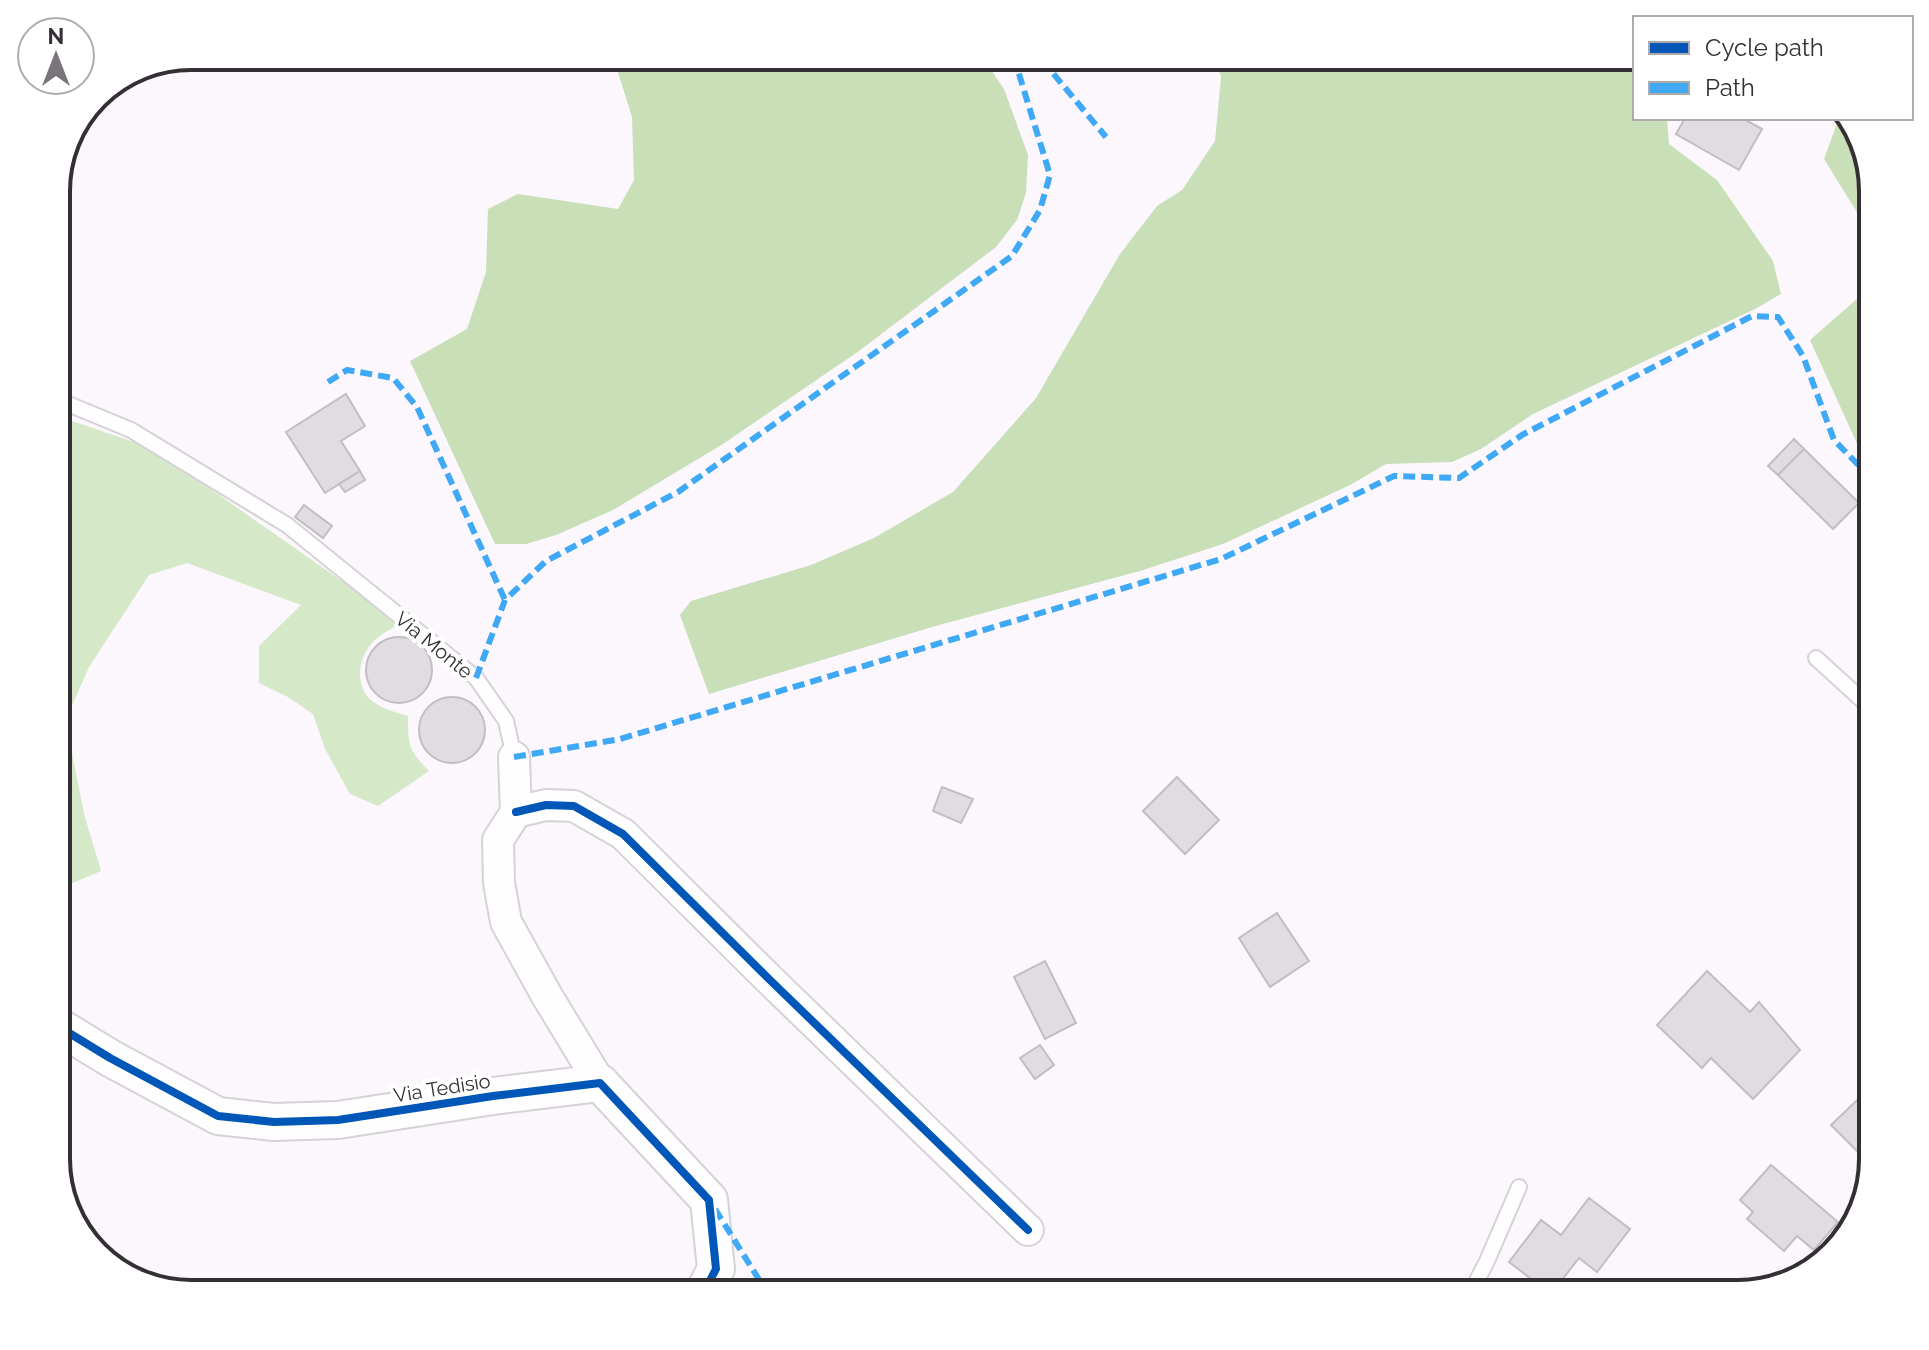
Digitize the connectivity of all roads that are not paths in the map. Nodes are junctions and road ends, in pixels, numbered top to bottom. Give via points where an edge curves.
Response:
1 (70, 405) edge
2 (1816, 658) dead end
3 (1859, 697) edge
4 (514, 757) joint
5 (516, 812) junction
6 (70, 1034) edge
7 (600, 1083) junction
8 (1519, 1187) dead end
9 (1028, 1230) dead end
10 (710, 1280) edge
11 (1477, 1280) edge

1 - 4 lane, Via Monte via 131,430 287,525 476,678 506,721
2 - 3 lane
4 - 5 street, Via Monte
5 - 7 street, Via Monte via 498,840 506,922
5 - 9 street via 574,806 623,834
6 - 7 street, Via Tedisio via 218,1116 274,1122 338,1120
7 - 10 street via 709,1200 716,1269
8 - 11 lane

